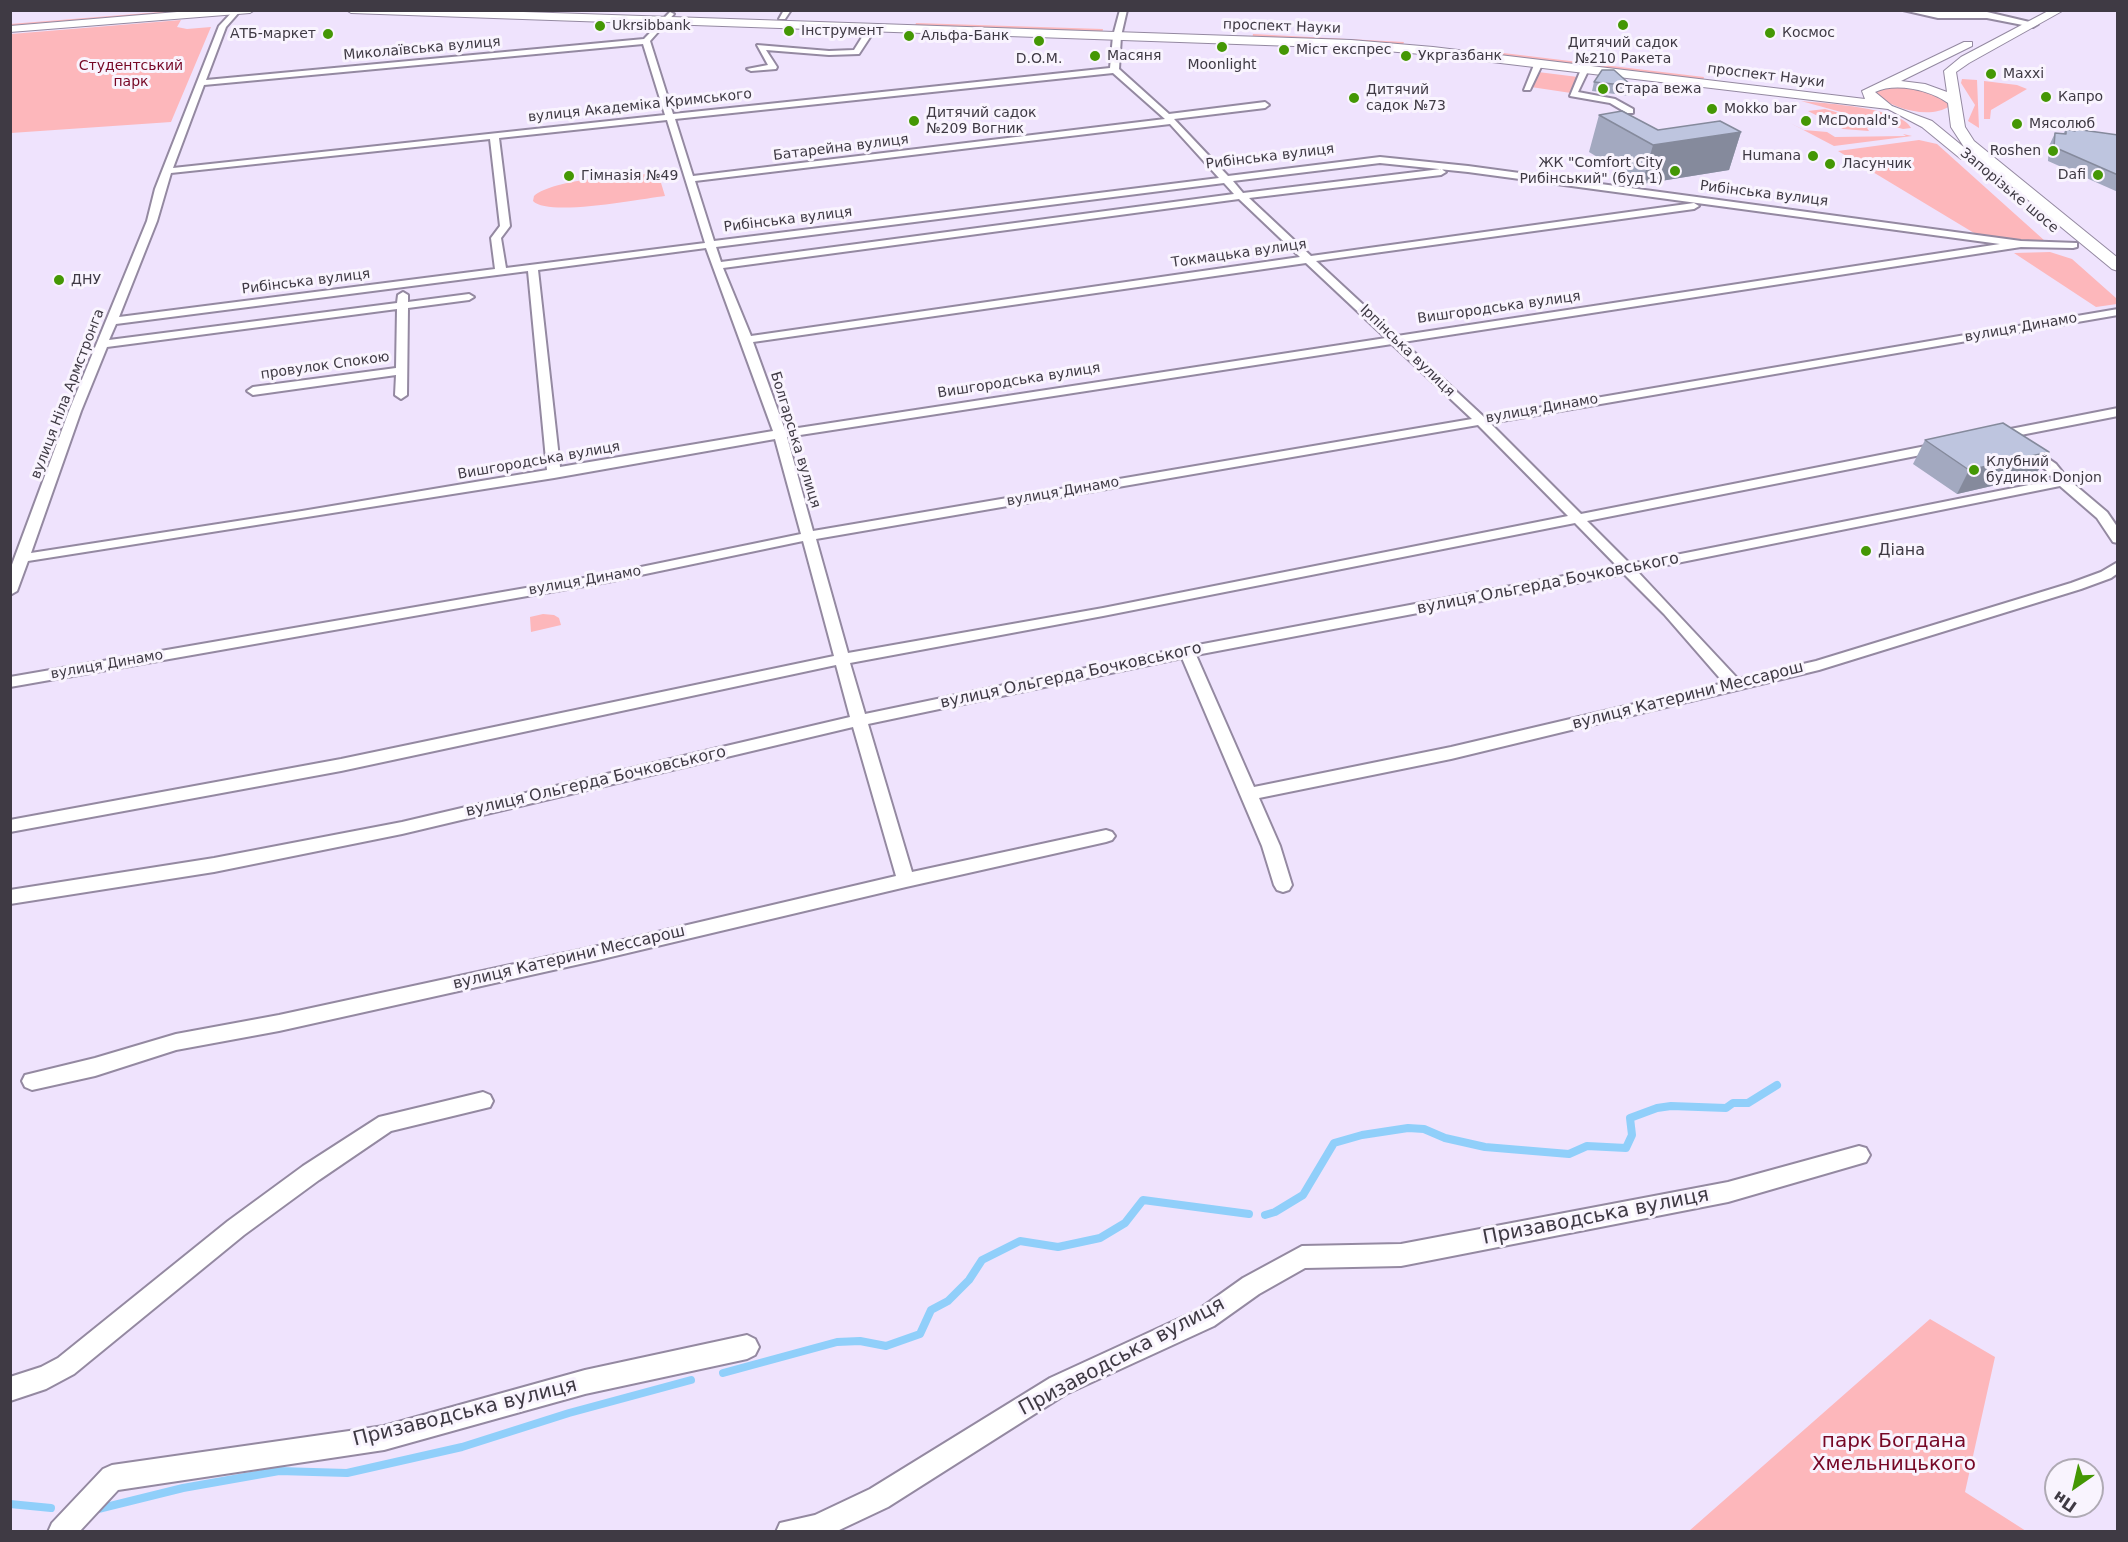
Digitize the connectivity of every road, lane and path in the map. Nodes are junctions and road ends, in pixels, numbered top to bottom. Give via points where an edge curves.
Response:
1 (155, 10) edge
2 (250, 10) edge
3 (351, 10) edge
4 (1124, 10) edge
5 (1908, 10) edge
6 (2031, 10) edge
7 (2059, 10) edge
8 (237, 11) edge
9 (582, 13) edge
10 (1963, 13) edge
11 (785, 14) edge
12 (666, 17) junction
13 (2013, 20) junction
14 (10, 22) edge
15 (2033, 24) junction
16 (872, 28) junction
17 (10, 29) edge
18 (1994, 30) dead end
19 (1119, 32) junction
20 (1975, 40) dead end
21 (646, 41) junction
22 (1537, 67) dead end
23 (752, 69) dead end
24 (1585, 69) junction
25 (1115, 70) junction
26 (200, 83) junction
27 (1741, 84) junction
28 (1852, 85) dead end
29 (1838, 86) dead end
30 (1879, 86) junction
31 (1527, 88) dead end
32 (1956, 103) junction
33 (1265, 105) dead end
34 (1889, 107) junction
35 (1630, 111) dead end
36 (669, 117) junction
37 (1170, 119) junction
38 (494, 136) junction
39 (1468, 169) junction
40 (167, 171) junction
41 (1223, 178) junction
42 (691, 179) junction
43 (1241, 196) junction
44 (1737, 206) junction
45 (2021, 244) junction
46 (712, 245) junction
47 (2073, 245) junction
48 (1311, 259) junction
49 (717, 266) junction
50 (2118, 266) edge
51 (533, 268) junction
52 (501, 272) junction
53 (2118, 283) edge
54 (403, 285) junction
55 (469, 297) dead end
56 (403, 306) junction
57 (2118, 312) edge
58 (111, 321) junction
59 (1395, 339) junction
60 (747, 340) junction
61 (103, 344) junction
62 (402, 371) junction
63 (254, 392) dead end
64 (401, 395) dead end
65 (2118, 412) edge
66 (1480, 420) junction
67 (780, 434) junction
68 (2009, 434) junction
69 (1985, 438) edge
70 (1950, 445) edge
71 (554, 474) junction
72 (2062, 482) junction
73 (1578, 520) junction
74 (809, 536) junction
75 (2118, 538) edge
76 (23, 558) junction
77 (2118, 566) edge
78 (1626, 569) junction
79 (10, 591) edge
80 (1187, 652) junction
81 (842, 659) junction
82 (10, 682) edge
83 (1734, 684) junction
84 (859, 720) junction
85 (1249, 794) junction
86 (10, 826) edge
87 (1106, 836) dead end
88 (906, 880) junction
89 (1283, 885) dead end
90 (10, 897) edge
91 (32, 1081) dead end
92 (483, 1101) dead end
93 (1859, 1155) dead end
94 (747, 1347) dead end
95 (10, 1389) edge
96 (61, 1532) edge
97 (789, 1532) edge

1 - 14 main road
2 - 8 main road
3 - 9 main road, проспект Науки
4 - 19 street
5 - 10 main road via 1938,15
6 - 13 main road
7 - 15 main road, Запорізьке шосе
8 - 17 main road
8 - 26 street, вулиця Ніла Армстронга via 223,26
9 - 12 main road, проспект Науки
10 - 13 main road
11 - 12 main road, проспект Науки
11 - 19 main road, проспект Науки
12 - 16 main road, проспект Науки
12 - 21 street
13 - 15 main road
13 - 18 main road
15 - 32 main road, Запорізьке шосе via 1953,68 1949,76
16 - 19 main road, проспект Науки
16 - 23 street via 856,52 760,47 773,67
19 - 24 main road, проспект Науки via 1375,46
19 - 25 street
19 - 27 main road, проспект Науки via 1414,41
20 - 30 main road
21 - 26 street, Миколаївська вулиця
21 - 36 street, Болгарська вулиця
22 - 31 street
24 - 27 main road, проспект Науки
24 - 35 street via 1573,94 1611,101
25 - 36 street, вулиця Академіка Кримського
25 - 37 street, Ірпінська вулиця
26 - 40 street, вулиця Ніла Армстронга
27 - 29 main road, проспект Науки
27 - 34 main road, проспект Науки
28 - 30 main road
30 - 32 main road via 1919,87 1943,94
30 - 34 main road via 1868,91 1868,95
32 - 34 main road, проспект Науки via 1949,111 1940,112
32 - 50 main road, Запорізьке шосе via 1958,127 1969,144
33 - 37 street, Батарейна вулиця
34 - 47 main road, Запорізьке шосе via 1941,133
36 - 38 street, вулиця Академіка Кримського
36 - 42 street, Болгарська вулиця
37 - 41 street, Ірпінська вулиця
37 - 42 street, Батарейна вулиця
38 - 40 street, вулиця Академіка Кримського
38 - 52 street via 505,226 496,238
39 - 41 street, Рибінська вулиця via 1380,160
39 - 43 street, Рибінська вулиця
39 - 44 street, Рибінська вулиця
40 - 58 street, вулиця Ніла Армстронга via 152,221
41 - 43 street, Ірпінська вулиця
41 - 46 street, Рибінська вулиця
42 - 46 street, Болгарська вулиця
43 - 48 street, Ірпінська вулиця
43 - 49 street, Рибінська вулиця
44 - 45 street, Рибінська вулиця
44 - 48 street, Токмацька вулиця via 1705,205
45 - 47 street
45 - 59 street, Вишгородська вулиця
46 - 49 street, Болгарська вулиця
46 - 51 street, Рибінська вулиця
47 - 53 main road, Запорізьке шосе
48 - 59 street, Ірпінська вулиця
48 - 60 street, Токмацька вулиця
49 - 60 street, Болгарська вулиця
51 - 52 street, Рибінська вулиця
51 - 71 street
52 - 54 street, Рибінська вулиця
54 - 56 street, провулок Спокою
54 - 58 street, Рибінська вулиця
55 - 56 street
56 - 61 street
56 - 62 street, провулок Спокою
57 - 66 street, вулиця Динамо
58 - 61 street, вулиця Ніла Армстронга
59 - 66 street, Ірпінська вулиця
59 - 67 street, Вишгородська вулиця
60 - 67 street, Болгарська вулиця
61 - 76 street, вулиця Ніла Армстронга
62 - 63 street, провулок Спокою
62 - 64 street, провулок Спокою
65 - 68 street
66 - 73 street, Ірпінська вулиця
66 - 74 street, вулиця Динамо
67 - 71 street, Вишгородська вулиця
67 - 74 street, Болгарська вулиця
68 - 69 street
68 - 72 street via 2038,455
70 - 73 street
71 - 76 street, Вишгородська вулиця
72 - 75 street via 2102,515
72 - 78 street, вулиця Ольгерда Бочковського
73 - 78 street, Ірпінська вулиця
73 - 81 street
74 - 81 street, Болгарська вулиця
74 - 82 street, вулиця Динамо via 606,578
76 - 79 street, вулиця Ніла Армстронга
77 - 83 street, вулиця Катерини Мессарош via 2106,574 2009,608 1819,665
78 - 80 street, вулиця Ольгерда Бочковського
78 - 83 street, Ірпінська вулиця
80 - 84 street, вулиця Ольгерда Бочковського
80 - 85 street
81 - 84 street, Болгарська вулиця
81 - 86 street via 342,765
83 - 85 street, вулиця Катерини Мессарош via 1451,753
84 - 88 street, Болгарська вулиця
84 - 90 street, вулиця Ольгерда Бочковського via 402,828 214,865
85 - 89 street
87 - 88 street, вулиця Катерини Мессарош
88 - 91 street, вулиця Катерини Мессарош via 575,958 176,1042
92 - 95 street via 386,1123 236,1228 66,1365 46,1377
93 - 97 street, Призаводська вулиця via 1728,1192 1401,1255 1302,1257 1206,1318 1058,1386 879,1498 818,1527
94 - 96 street, Призаводська вулиця via 585,1382 384,1438 112,1478

